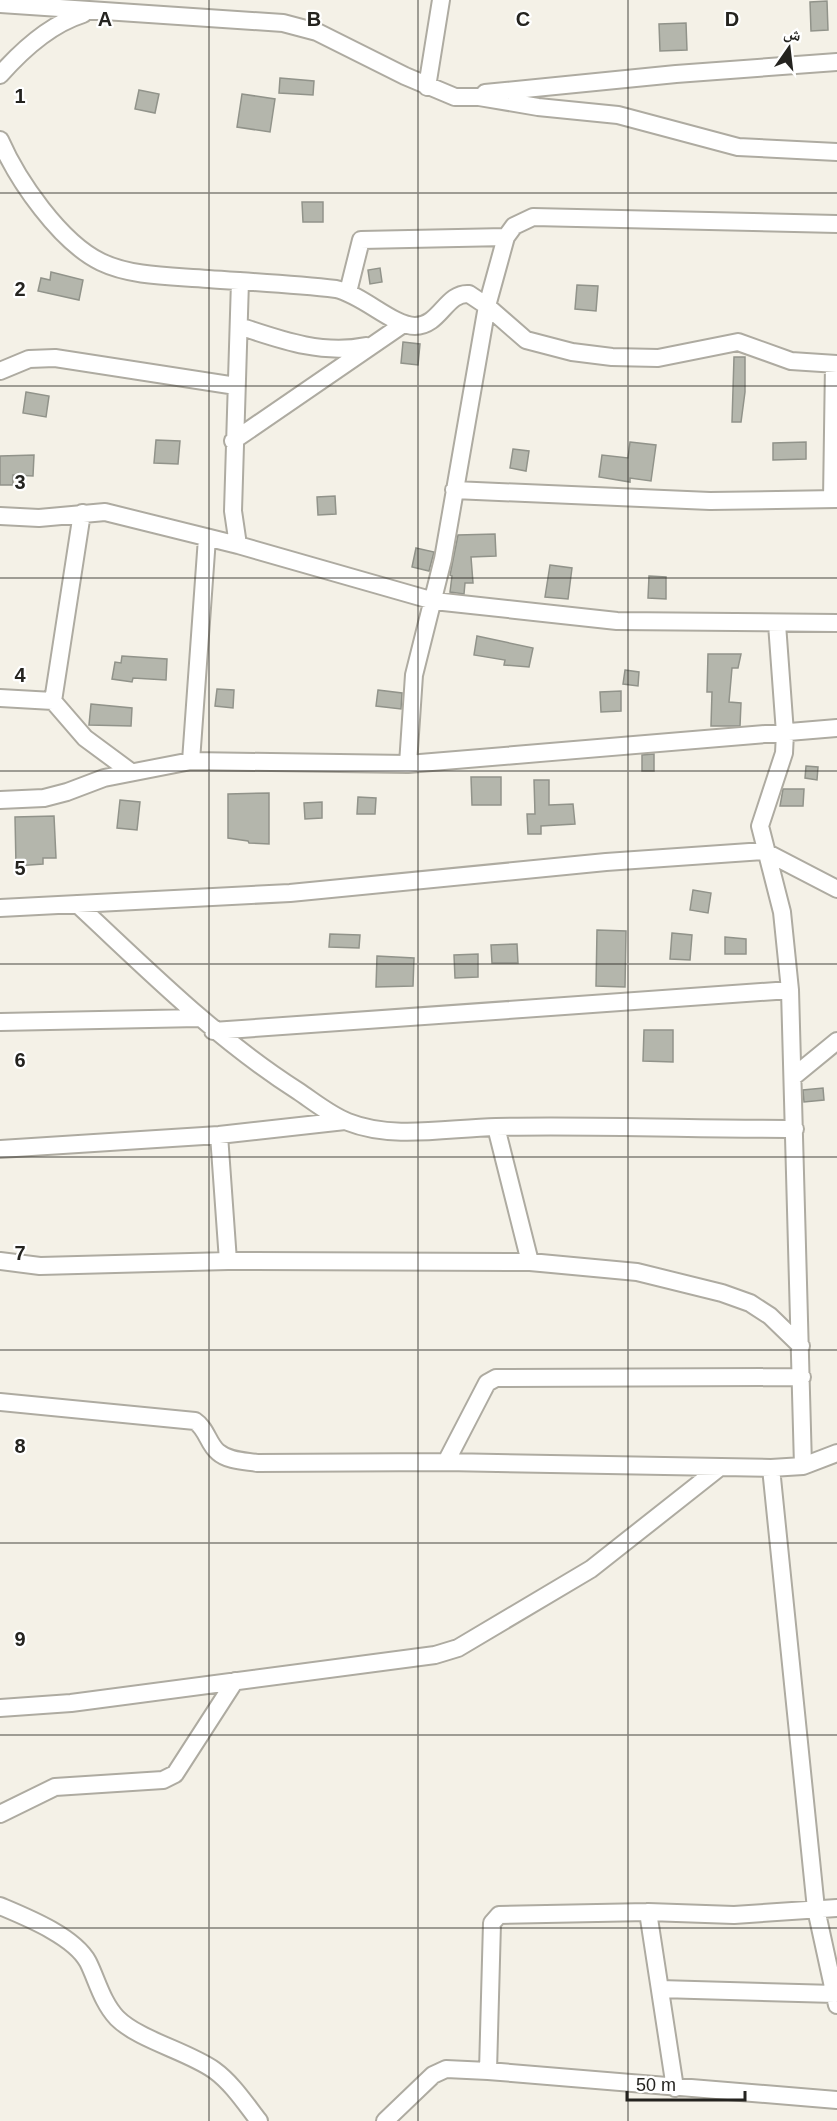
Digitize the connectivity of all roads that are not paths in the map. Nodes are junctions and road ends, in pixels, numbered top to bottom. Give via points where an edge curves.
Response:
1 (441, 0) edge
2 (0, 4) edge
3 (90, 12) junction
4 (837, 62) edge
5 (0, 75) edge
6 (427, 87) junction
7 (455, 97) junction
8 (0, 140) edge
9 (837, 152) edge
10 (837, 224) edge
11 (506, 237) junction
12 (240, 281) junction
13 (348, 292) junction
14 (487, 306) junction
15 (402, 325) junction
16 (239, 326) junction
17 (373, 345) junction
18 (836, 364) edge
19 (0, 371) edge
20 (236, 386) junction
21 (233, 441) junction
22 (454, 490) junction
23 (835, 499) edge
24 (82, 513) junction
25 (0, 516) edge
26 (207, 538) junction
27 (238, 545) junction
28 (434, 601) junction
29 (837, 623) edge
30 (777, 624) junction
31 (0, 698) edge
32 (53, 701) junction
33 (837, 728) edge
34 (785, 733) junction
35 (190, 761) junction
36 (408, 764) junction
37 (131, 772) junction
38 (0, 801) edge
39 (764, 851) junction
40 (837, 889) edge
41 (77, 904) junction
42 (0, 908) edge
43 (790, 990) junction
44 (199, 1018) junction
45 (0, 1022) edge
46 (213, 1031) junction
47 (837, 1041) edge
48 (793, 1077) junction
49 (345, 1121) junction
50 (496, 1127) junction
51 (795, 1129) junction
52 (219, 1135) junction
53 (0, 1149) edge
54 (0, 1261) edge
55 (228, 1261) junction
56 (530, 1262) junction
57 (801, 1346) junction
58 (802, 1377) junction
59 (0, 1402) edge
60 (837, 1454) edge
61 (446, 1462) junction
62 (804, 1466) junction
63 (719, 1468) junction
64 (771, 1468) junction
65 (235, 1681) junction
66 (0, 1708) edge
67 (0, 1814) edge
68 (0, 1906) edge
69 (837, 1908) edge
70 (816, 1909) junction
71 (648, 1912) junction
72 (660, 1989) junction
73 (836, 2000) edge
74 (489, 2070) junction
75 (675, 2088) junction
76 (837, 2100) edge
77 (258, 2121) edge
78 (385, 2121) edge

1 - 6 street
2 - 3 street
3 - 5 street via 66,19
3 - 6 street via 261,21 301,27
4 - 7 street
6 - 7 street
7 - 9 street via 618,115 738,147
8 - 12 street via 14,168 50,216 91,256 128,270
10 - 11 street via 533,218 514,226
11 - 13 street via 361,240
11 - 14 street
12 - 13 street
12 - 16 street
13 - 15 street
14 - 15 street via 464,293 431,323
14 - 18 street via 526,340 572,352 658,358 738,342 791,361
14 - 22 street
15 - 17 street
16 - 17 street via 315,348
16 - 20 street
17 - 21 street
18 - 23 street
19 - 20 street via 29,359 55,358
20 - 21 street
21 - 27 street via 233,511
22 - 23 street via 689,500
22 - 28 street
24 - 25 street via 39,518
24 - 26 street via 105,512
24 - 32 street
26 - 27 street
26 - 35 street
27 - 28 street
28 - 30 street via 617,621
28 - 36 street via 414,675
29 - 30 street
30 - 34 street
31 - 32 street
32 - 37 street via 85,738
33 - 34 street
34 - 36 street
34 - 39 street via 784,753 760,826
35 - 36 street
35 - 37 street
37 - 38 street via 44,798
39 - 40 street
39 - 41 street via 290,893
39 - 43 street via 782,912
41 - 42 street
41 - 44 street
43 - 46 street
43 - 48 street
44 - 45 street
44 - 46 street
46 - 49 street via 259,1066
47 - 48 street
48 - 51 street
49 - 50 street via 380,1131
49 - 52 street
50 - 51 street
50 - 56 street
51 - 57 street
52 - 53 street
52 - 55 street
54 - 55 street via 40,1266
55 - 56 street
56 - 57 street via 637,1272 722,1293 750,1303 770,1316
57 - 58 street
58 - 61 street via 496,1378 487,1383
58 - 62 street
59 - 61 street via 195,1421 202,1425 218,1452 231,1459 256,1463
60 - 62 street
61 - 63 street
62 - 64 street
63 - 64 street
63 - 65 street via 591,1569 458,1648
64 - 70 street
65 - 66 street via 71,1703
65 - 67 street via 175,1774 163,1780 55,1787
68 - 77 street via 77,1948 118,2018 212,2068
69 - 70 street
70 - 71 street via 734,1915
70 - 73 street
71 - 72 street
71 - 74 street via 499,1915 492,1923
72 - 73 street
72 - 75 street
74 - 75 street
74 - 78 street via 446,2069 433,2075
75 - 76 street

